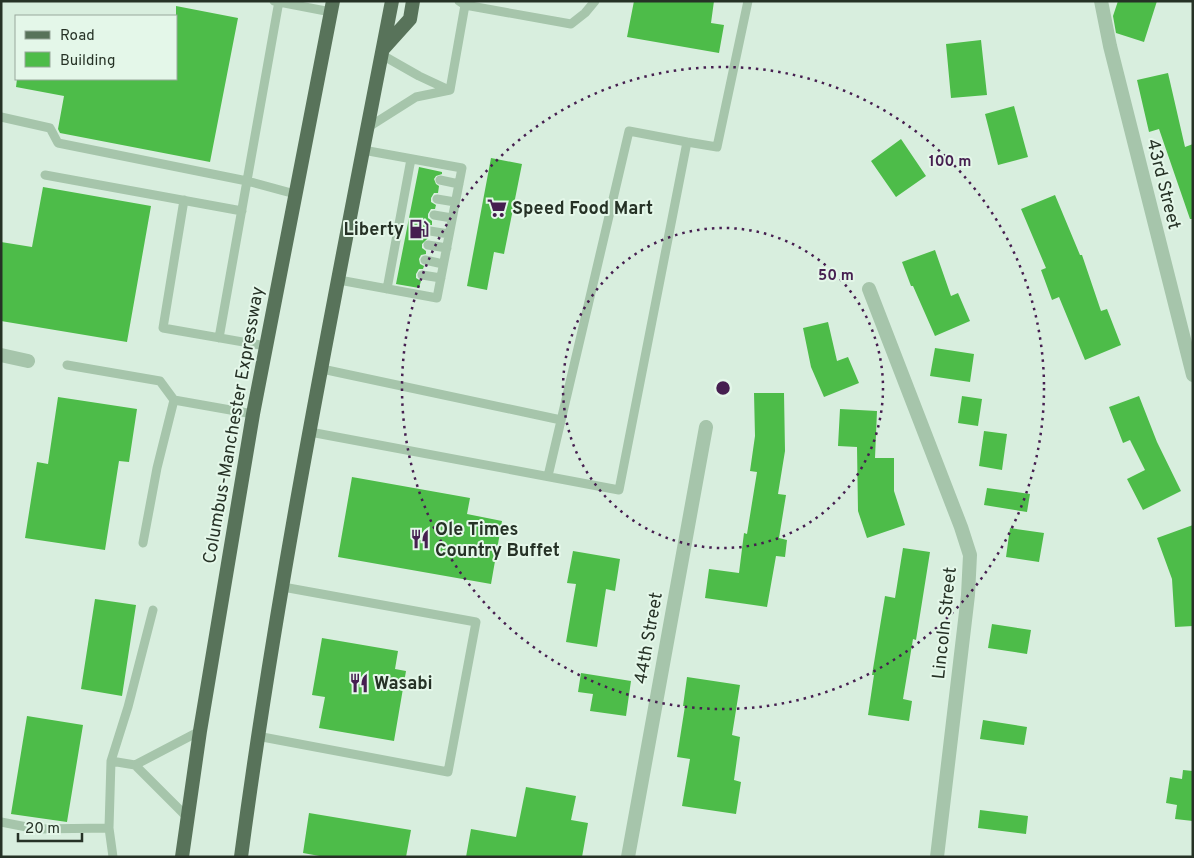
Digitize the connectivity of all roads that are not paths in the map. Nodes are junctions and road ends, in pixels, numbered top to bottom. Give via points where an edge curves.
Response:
1 (392, 1) edge
2 (413, 1) edge
3 (588, 1) edge
4 (596, 1) edge
5 (748, 1) edge
6 (1101, 1) edge
7 (277, 2) edge
8 (462, 3) edge
9 (332, 7) edge
10 (571, 24) junction
11 (382, 52) junction
12 (450, 90) junction
13 (1, 117) edge
14 (367, 128) junction
15 (687, 142) junction
16 (363, 150) junction
17 (411, 159) junction
18 (45, 174) dead end
19 (440, 180) dead end
20 (247, 181) junction
21 (459, 184) junction
22 (295, 194) junction
23 (437, 199) dead end
24 (184, 200) junction
25 (455, 202) junction
26 (242, 211) junction
27 (434, 215) dead end
28 (452, 218) junction
29 (430, 231) dead end
30 (449, 234) junction
31 (428, 245) dead end
32 (447, 248) junction
33 (425, 260) dead end
34 (444, 264) junction
35 (422, 275) dead end
36 (441, 278) junction
37 (339, 280) junction
38 (387, 289) junction
39 (869, 289) dead end
40 (219, 338) junction
41 (266, 346) junction
42 (1, 355) edge
43 (28, 361) dead end
44 (67, 365) dead end
45 (322, 369) junction
46 (1192, 373) edge
47 (174, 400) junction
48 (253, 414) junction
49 (561, 420) junction
50 (706, 427) dead end
51 (310, 432) junction
52 (548, 476) junction
53 (143, 543) dead end
54 (283, 587) junction
55 (152, 610) dead end
56 (200, 730) junction
57 (257, 736) junction
58 (111, 761) junction
59 (136, 765) junction
60 (187, 817) junction
61 (1, 822) edge
62 (109, 828) junction
63 (112, 857) edge
64 (182, 857) edge
65 (241, 857) edge
66 (628, 857) edge
67 (937, 857) edge

1 - 11 main road
2 - 11 main road via 410,19
3 - 10 lane
4 - 10 lane
5 - 15 lane via 717,146
6 - 46 street, 43rd Street
7 - 9 lane
7 - 20 lane
8 - 10 lane
8 - 12 lane
9 - 22 main road, Columbus-Manchester Expressway
11 - 12 lane via 419,76
11 - 14 main road
12 - 14 lane via 416,97
13 - 20 lane via 50,128 58,143
14 - 16 main road
15 - 49 lane via 629,131
15 - 52 lane via 619,490
16 - 17 lane
16 - 37 main road
17 - 21 lane via 462,168
17 - 38 lane via 413,176 395,269
18 - 24 lane
19 - 21 lane
20 - 22 lane
20 - 26 lane
21 - 25 lane
22 - 41 main road, Columbus-Manchester Expressway
23 - 25 lane
24 - 26 lane
24 - 40 lane via 163,328
25 - 28 lane
26 - 40 lane
27 - 28 lane
28 - 30 lane
29 - 30 lane
30 - 32 lane
31 - 32 lane
32 - 34 lane
33 - 34 lane
34 - 36 lane
35 - 36 lane
36 - 38 lane via 437,298
37 - 38 lane
37 - 45 main road
39 - 67 street, Lincoln Street via 970,555
40 - 41 lane
41 - 48 main road, Columbus-Manchester Expressway
42 - 43 street
44 - 47 lane via 160,381
45 - 49 lane
45 - 51 main road
47 - 48 lane
47 - 53 lane
48 - 56 main road, Columbus-Manchester Expressway
49 - 52 lane
50 - 66 street, 44th Street
51 - 52 lane
51 - 54 main road
54 - 57 main road
54 - 57 lane via 476,622 448,772
55 - 58 lane
56 - 59 lane
56 - 60 main road, Columbus-Manchester Expressway
57 - 65 main road
58 - 59 lane
58 - 62 lane
59 - 60 lane
60 - 64 main road, Columbus-Manchester Expressway
61 - 62 lane via 37,829
62 - 63 lane

